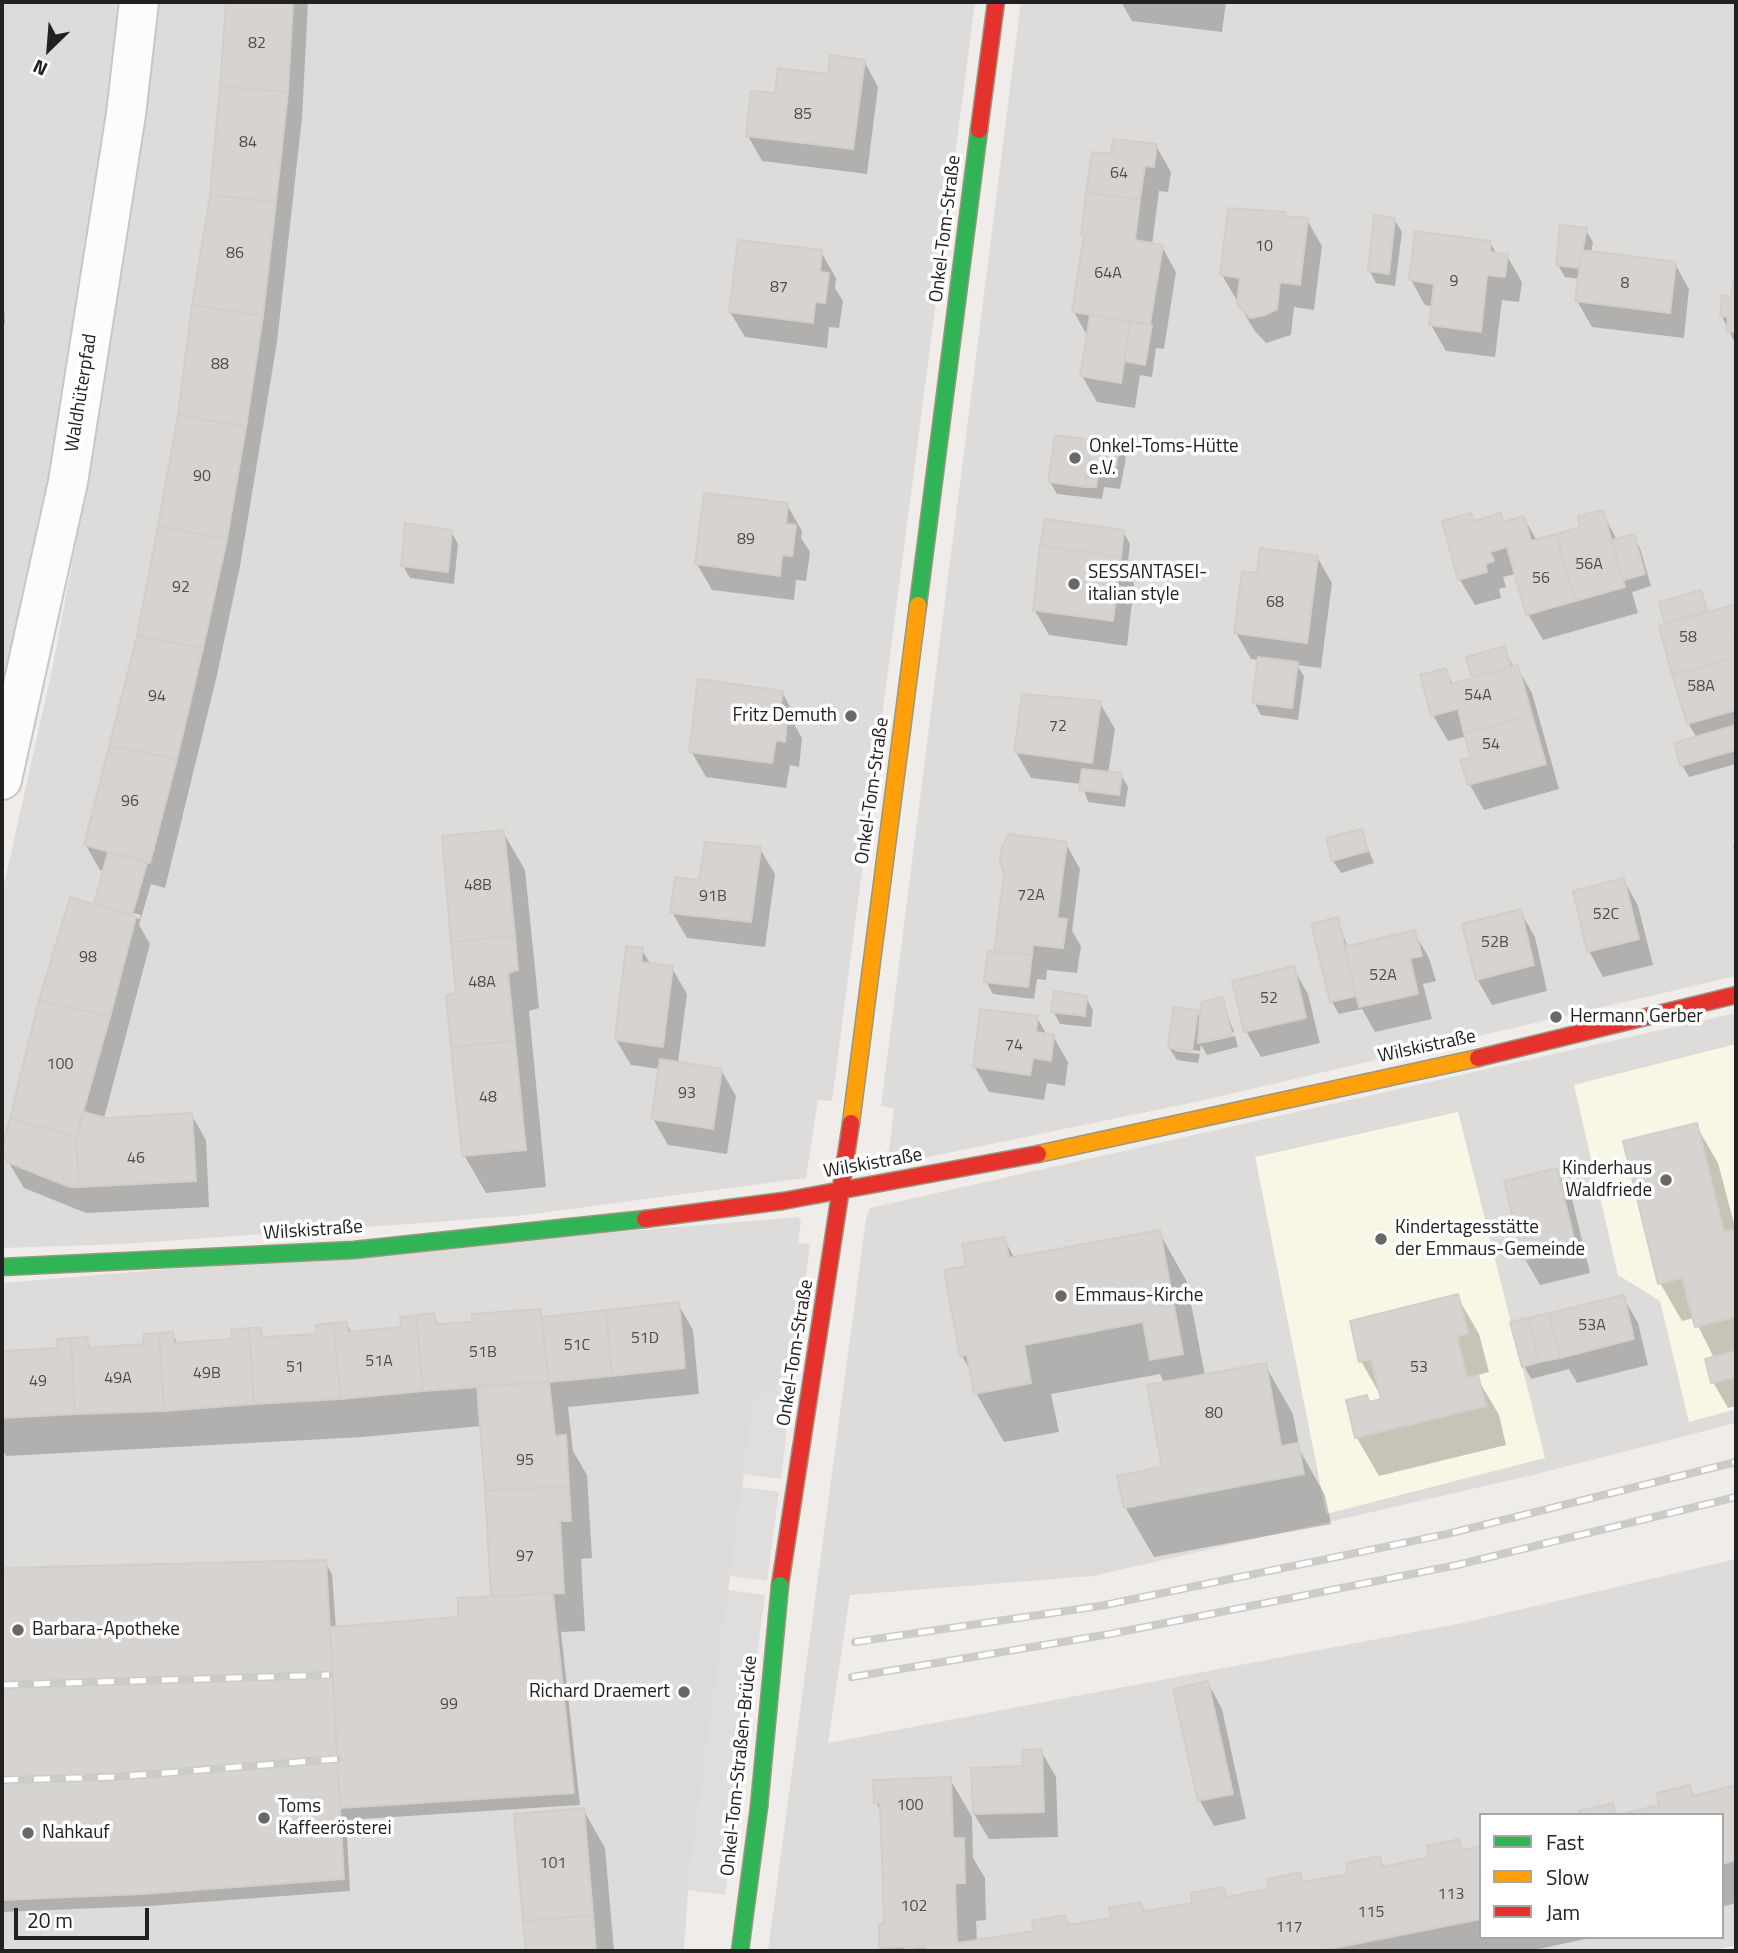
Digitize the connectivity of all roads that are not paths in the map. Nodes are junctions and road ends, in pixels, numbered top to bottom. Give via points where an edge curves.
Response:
1 (139, 2) edge
2 (996, 2) edge
3 (2, 780) edge
4 (1736, 995) edge
5 (842, 1192) junction
6 (2, 1267) edge
7 (780, 1585) joint
8 (740, 1951) edge

1 - 3 street, Waldhüterpfad via 126,114 68,482
2 - 5 main road, Onkel-Tom-Straße
4 - 5 main road, Wilskistraße via 1543,1044 1156,1130
5 - 6 main road, Wilskistraße via 555,1230 354,1250
5 - 7 main road, Onkel-Tom-Straße
7 - 8 main road, Onkel-Tom-Straßen-Brücke, bridge

